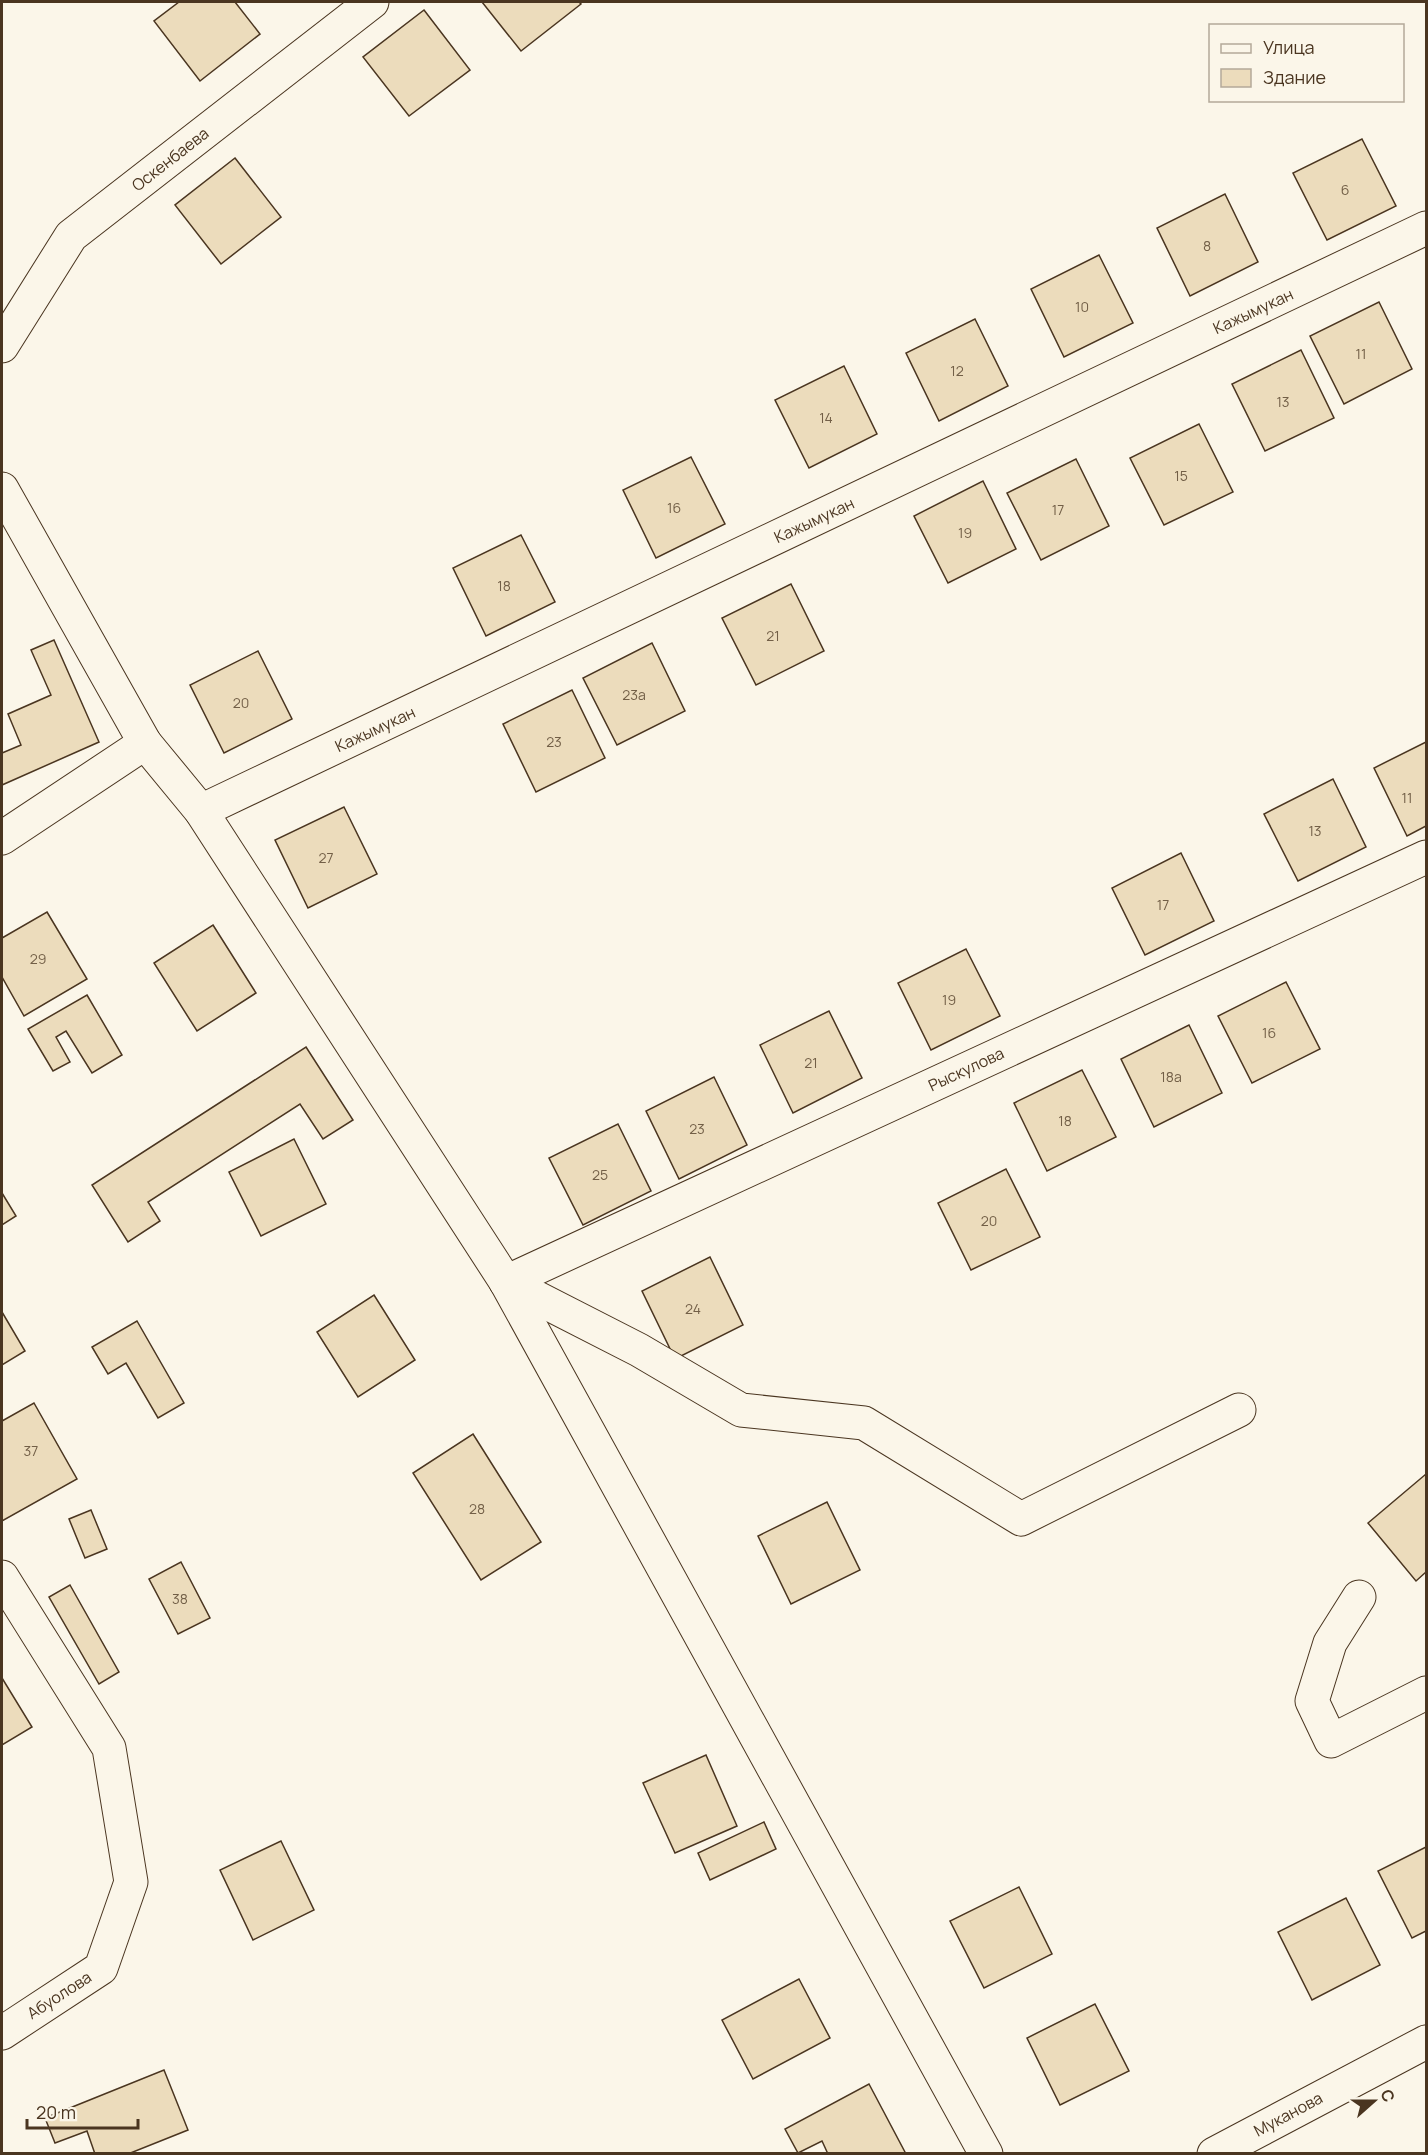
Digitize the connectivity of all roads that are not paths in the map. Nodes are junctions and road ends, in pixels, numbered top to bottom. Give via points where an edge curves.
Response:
1 (372, 2) edge
2 (1426, 228) edge
3 (2, 346) edge
4 (2, 489) edge
5 (146, 743) junction
6 (201, 812) junction
7 (2, 838) edge
8 (1426, 857) edge
9 (506, 1282) junction
10 (1239, 1410) dead end
11 (2, 1577) edge
12 (1359, 1597) dead end
13 (1426, 1692) edge
14 (2, 2033) edge
15 (1426, 2042) edge
16 (986, 2154) edge
17 (1214, 2154) edge

1 - 3 street, Оскенбаева via 71,236
2 - 6 street, Кажымукан
4 - 5 street
5 - 6 street
5 - 7 street
6 - 9 street
8 - 9 street, Рыскулова
9 - 10 street via 639,1350 741,1410 864,1424 1021,1519
9 - 16 street
11 - 14 street, Абуолова via 110,1748 131,1882 101,1968
12 - 13 street via 1330,1643 1312,1701 1331,1741
15 - 17 street, Муканова

